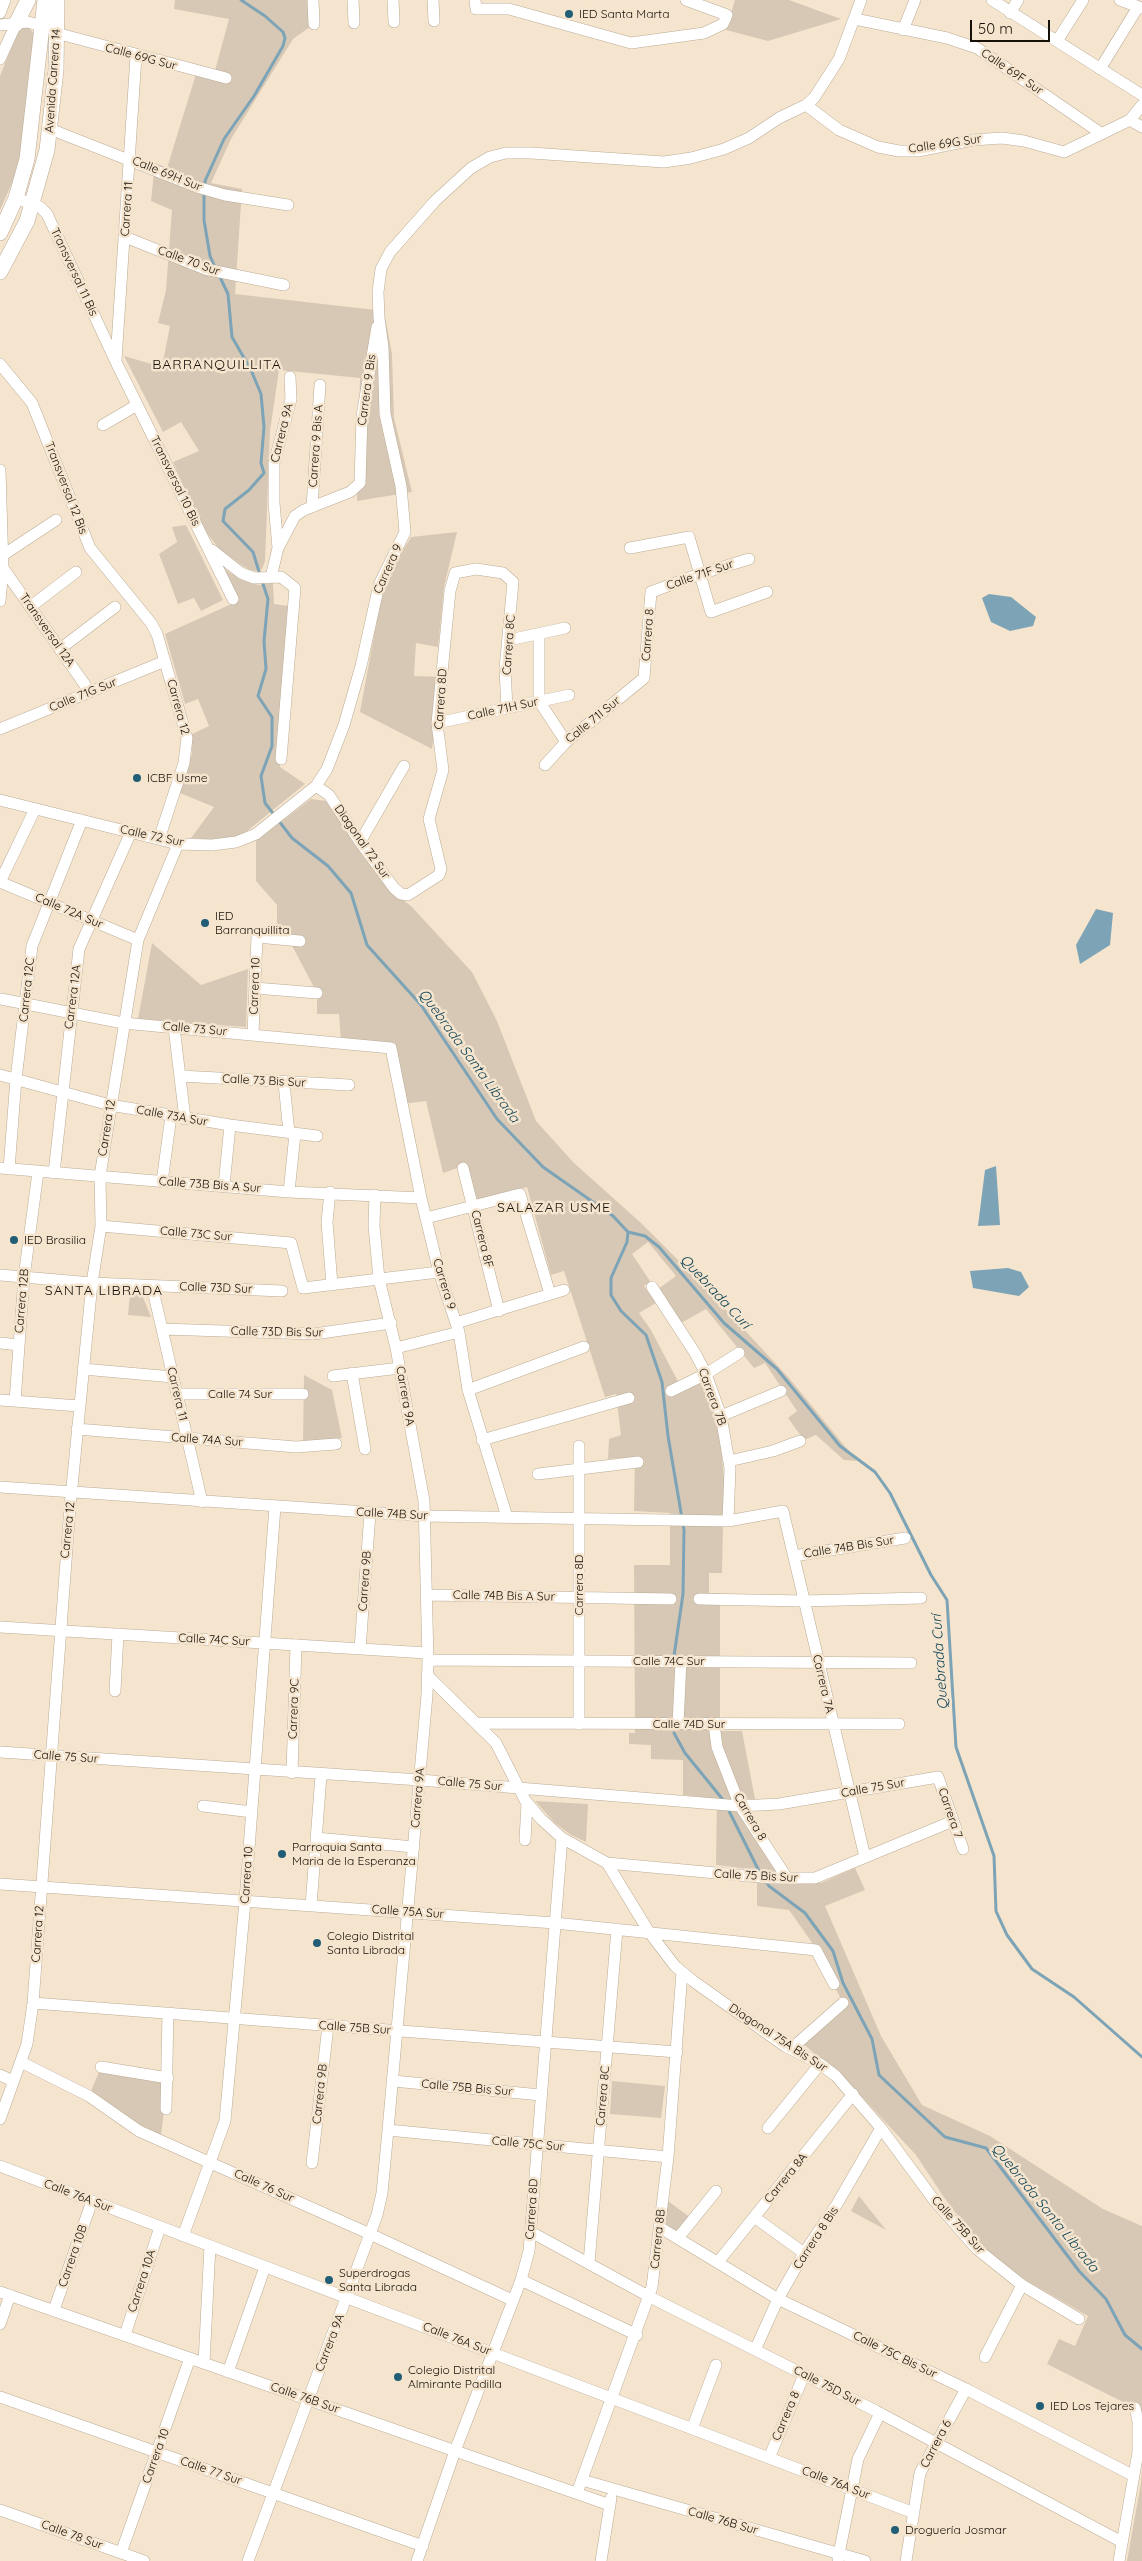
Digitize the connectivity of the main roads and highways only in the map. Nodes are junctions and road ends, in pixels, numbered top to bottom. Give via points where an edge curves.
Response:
1 (28, 0) edge
2 (45, 0) edge
3 (57, 0) edge
4 (16, 24) road end
5 (50, 30) junction
6 (0, 233) edge
7 (0, 272) edge

1 - 4 main road
2 - 5 main road, Avenida Carrera 14
3 - 5 main road, Avenida Carrera 14
5 - 6 main road, Avenida Carrera 14 via 31,139 16,198
5 - 7 main road, Avenida Carrera 14 via 56,70 43,171 24,228

